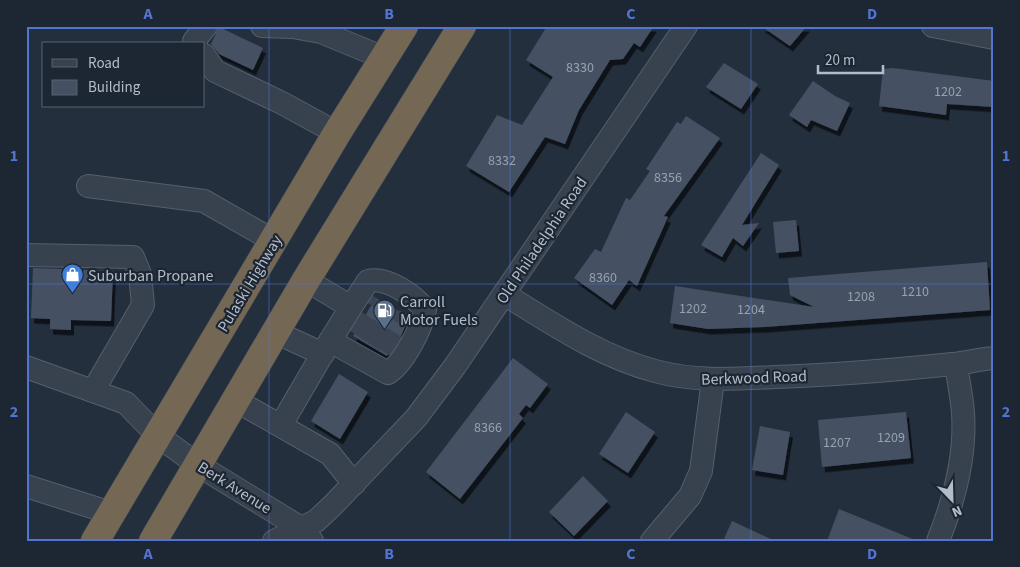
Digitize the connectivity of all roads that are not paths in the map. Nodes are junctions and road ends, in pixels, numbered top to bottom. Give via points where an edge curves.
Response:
1 (206, 26) edge
2 (262, 26) edge
3 (404, 26) edge
4 (462, 26) edge
5 (686, 26) edge
6 (933, 26) edge
7 (994, 38) edge
8 (195, 42) edge
9 (205, 57) edge
10 (384, 58) junction
11 (337, 133) junction
12 (88, 186) dead end
13 (274, 241) junction
14 (26, 256) edge
15 (306, 280) junction
16 (504, 294) junction
17 (351, 308) junction
18 (275, 332) junction
19 (356, 350) junction
20 (994, 358) edge
21 (956, 364) junction
22 (26, 367) edge
23 (714, 380) junction
24 (93, 391) junction
25 (235, 400) junction
26 (281, 425) junction
27 (157, 435) junction
28 (198, 465) junction
29 (354, 484) junction
30 (26, 486) edge
31 (112, 513) junction
32 (307, 534) edge
33 (95, 541) edge
34 (153, 541) edge
35 (274, 541) edge
36 (652, 541) edge
37 (938, 541) edge

1 - 8 street
2 - 10 street via 321,32
3 - 10 highway, Pulaski Highway
4 - 15 highway
5 - 16 street, Old Philadelphia Road
6 - 7 street
9 - 11 street via 215,72
10 - 11 highway, Pulaski Highway
11 - 13 highway, Pulaski Highway
12 - 13 street via 204,201
13 - 27 highway, Pulaski Highway
14 - 24 street via 133,257 140,274 143,305
15 - 17 street
15 - 18 highway
16 - 23 street, Berkwood Road via 615,358 682,378
16 - 29 street, Old Philadelphia Road via 416,418
17 - 19 street
17 - 19 street via 368,281 375,279 399,300 425,310 422,325 396,368 388,373
18 - 19 street
18 - 25 highway
19 - 26 street
20 - 21 street, Berkwood Road
21 - 23 street, Berkwood Road
21 - 37 street via 963,413 962,456
22 - 24 street, Berk Avenue
23 - 36 street via 702,471 690,496
24 - 27 street, Berk Avenue via 126,403
25 - 26 street
25 - 28 highway
26 - 29 street via 330,454
27 - 28 street, Berk Avenue
27 - 31 highway, Pulaski Highway
28 - 32 street, Berk Avenue
28 - 34 highway
29 - 32 street, Old Philadelphia Road
30 - 31 street
31 - 33 highway, Pulaski Highway
32 - 35 street, Old Philadelphia Road

